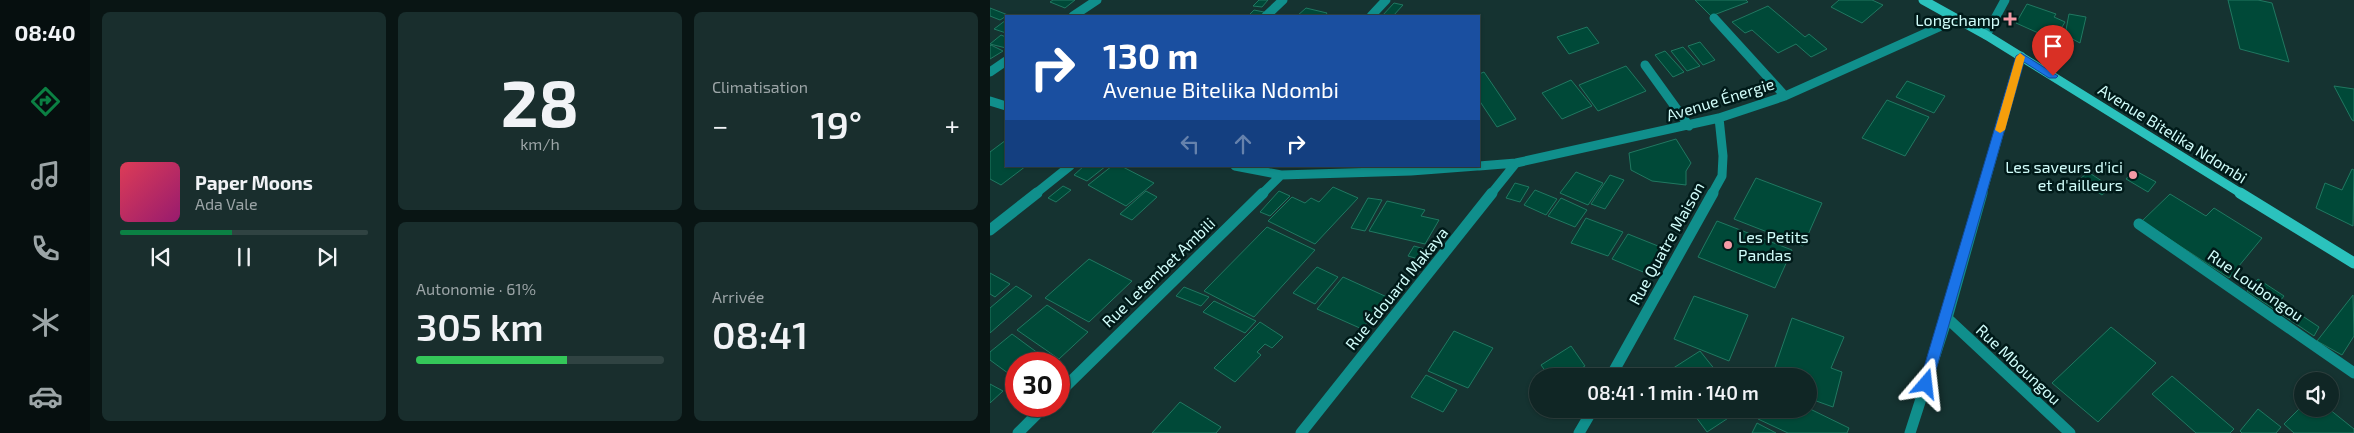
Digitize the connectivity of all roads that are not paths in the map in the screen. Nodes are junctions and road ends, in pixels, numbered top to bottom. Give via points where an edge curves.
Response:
1 (1097, 0) edge
2 (1283, 0) edge
3 (1386, 0) edge
4 (1923, 0) edge
5 (2005, 0) edge
6 (1074, 15) edge
7 (1267, 15) edge
8 (1372, 15) edge
9 (1714, 18) dead end
10 (1957, 19) junction
11 (1986, 35) junction
12 (2021, 56) junction
13 (1005, 62) edge
14 (1645, 66) dead end
15 (990, 72) edge
16 (1784, 96) junction
17 (990, 100) edge
18 (1005, 106) edge
19 (1719, 118) junction
20 (1688, 126) junction
21 (1516, 163) junction
22 (1480, 166) edge
23 (1069, 167) edge
24 (1240, 167) edge
25 (1455, 167) edge
26 (1410, 169) edge
27 (1281, 175) junction
28 (2139, 224) dead end
29 (990, 230) edge
30 (2354, 263) edge
31 (1946, 318) junction
32 (1615, 368) edge
33 (2354, 373) edge
34 (1070, 382) edge
35 (1034, 417) edge
36 (1588, 418) edge
37 (1018, 433) edge
38 (1301, 433) edge
39 (1579, 433) edge
40 (1910, 433) edge
41 (2070, 433) edge

1 - 6 street
2 - 7 street
3 - 8 street
4 - 10 street, Avenue Bitelika Ndombi
5 - 11 street
9 - 16 street
10 - 11 street, Avenue Bitelika Ndombi
10 - 16 street, Avenue Énergie
11 - 12 street, Avenue Bitelika Ndombi
12 - 30 street, Avenue Bitelika Ndombi
12 - 31 street
13 - 15 street
14 - 20 street
16 - 19 street, Avenue Énergie
17 - 18 street
19 - 20 street, Avenue Énergie
19 - 32 street, Rue Quatre Maison via 1722,176
20 - 21 street, Avenue Énergie
21 - 22 street, Avenue Énergie
21 - 38 street, Rue Édouard Makaya
23 - 29 street
24 - 27 street, Avenue Énergie
25 - 26 street, Avenue Énergie
26 - 27 street, Avenue Énergie
27 - 34 street, Rue Letembet Ambili
28 - 33 street, Rue Loubongou
31 - 40 street
31 - 41 street, Rue Mboungou
35 - 37 street
36 - 39 street

